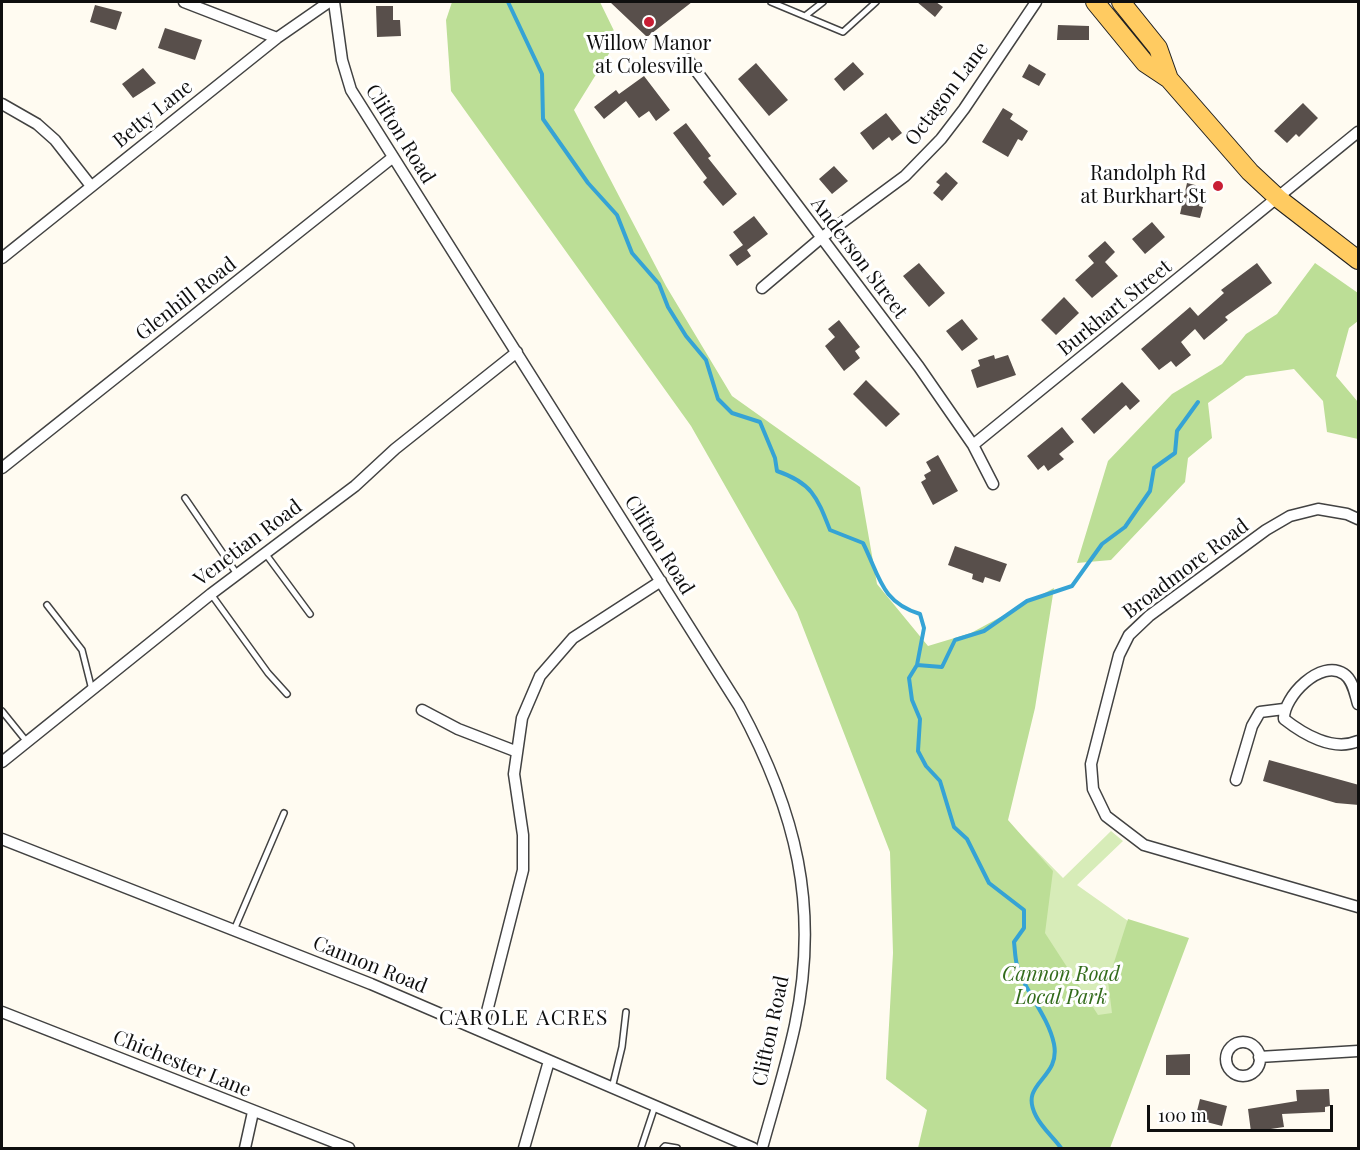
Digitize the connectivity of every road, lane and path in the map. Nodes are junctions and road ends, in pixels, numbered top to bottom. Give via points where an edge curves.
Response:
1 (184, 2) edge
2 (329, 2) edge
3 (334, 2) edge
4 (771, 2) edge
5 (823, 2) edge
6 (876, 2) edge
7 (1036, 2) edge
8 (1095, 2) edge
9 (1121, 2) edge
10 (805, 16) junction
11 (277, 38) junction
12 (688, 60) dead end
13 (1169, 79) junction
14 (2, 104) edge
15 (1359, 132) edge
16 (392, 158) junction
17 (91, 186) junction
18 (1279, 199) junction
19 (821, 238) junction
20 (2, 258) edge
21 (1359, 260) edge
22 (762, 288) dead end
23 (517, 352) junction
24 (973, 445) junction
25 (2, 468) edge
26 (993, 484) dead end
27 (185, 498) dead end
28 (1359, 519) edge
29 (265, 553) junction
30 (237, 574) junction
31 (661, 582) junction
32 (211, 594) junction
33 (47, 605) dead end
34 (310, 614) dead end
35 (92, 690) junction
36 (287, 694) dead end
37 (1359, 704) edge
38 (1284, 709) junction
39 (422, 710) dead end
40 (2, 711) edge
41 (1359, 741) edge
42 (27, 742) junction
43 (515, 751) junction
44 (2, 762) edge
45 (1236, 780) dead end
46 (284, 813) dead end
47 (2, 840) edge
48 (1359, 907) edge
49 (234, 930) junction
50 (2, 1012) edge
51 (626, 1012) dead end
52 (482, 1031) junction
53 (1359, 1051) edge
54 (1259, 1057) dead end
55 (549, 1060) junction
56 (612, 1088) junction
57 (655, 1106) junction
58 (253, 1112) junction
59 (245, 1149) edge
60 (349, 1149) edge
61 (524, 1149) edge
62 (641, 1149) edge
63 (663, 1149) edge
64 (677, 1149) edge
65 (753, 1149) edge
66 (762, 1149) edge

1 - 11 street
2 - 11 street, Betty Lane
3 - 16 street, Clifton Road via 342,60 351,90
4 - 10 lane
5 - 10 lane
6 - 10 lane via 843,32
7 - 19 street, Octagon Lane via 941,138 905,176
8 - 13 main road via 1145,63
9 - 13 main road via 1158,48
11 - 17 street, Betty Lane
12 - 19 street, Anderson Street
13 - 18 main road via 1250,172
14 - 17 street via 37,123
15 - 18 street, Burkhart Street
16 - 23 street, Clifton Road
16 - 25 street, Glenhill Road
17 - 20 street, Betty Lane
18 - 21 main road
18 - 24 street, Burkhart Street
19 - 22 street, Octagon Lane
19 - 24 street, Anderson Street
23 - 29 street, Venetian Road via 395,449 355,486
23 - 31 street, Clifton Road
24 - 26 street, Anderson Street
27 - 30 lane
28 - 48 street, Broadmore Road via 1318,509 1290,516 1129,634 1119,655 1090,764 1093,789 1106,816 1144,844
29 - 30 street, Venetian Road
29 - 34 lane
30 - 32 street, Venetian Road
31 - 43 street via 573,638 554,657 540,676 522,718
31 - 66 street, Clifton Road via 761,747 794,838 801,875 805,911 802,980 795,1025
32 - 35 street, Venetian Road
32 - 36 lane
33 - 35 lane via 81,650
35 - 42 street, Venetian Road
37 - 38 street via 1351,681 1333,669 1301,685
38 - 41 street via 1284,719 1313,738 1341,744
38 - 45 street via 1260,712
39 - 43 street
40 - 42 lane
42 - 44 street, Venetian Road
43 - 52 street via 523,870
46 - 49 lane
47 - 49 street, Cannon Road
49 - 52 street, Cannon Road
50 - 58 street, Chichester Lane
51 - 56 lane
52 - 55 street, Cannon Road
53 - 54 street
55 - 56 street, Cannon Road
55 - 61 street
56 - 57 street, Cannon Road
57 - 62 lane
57 - 65 street, Cannon Road
58 - 59 street
58 - 60 street, Chichester Lane
63 - 64 lane

